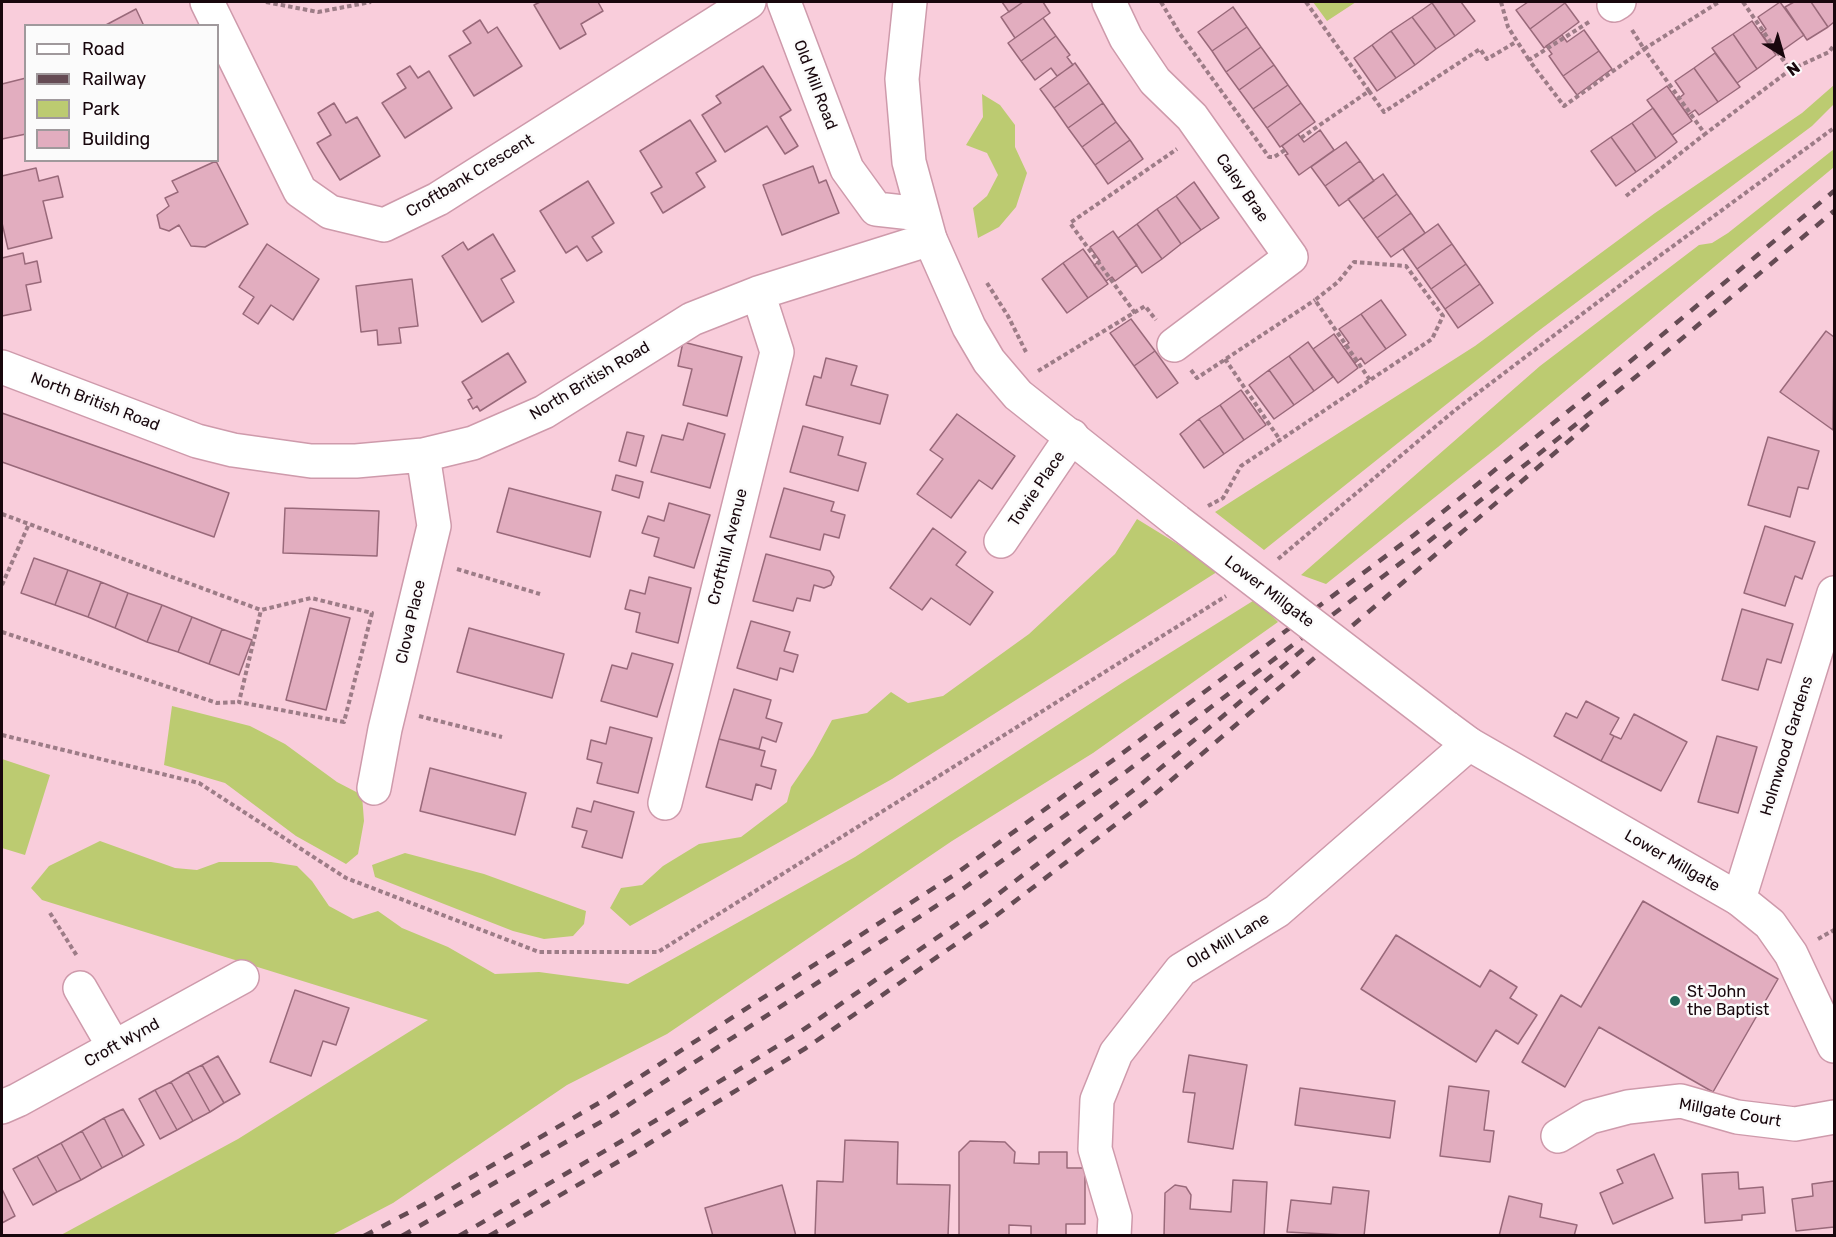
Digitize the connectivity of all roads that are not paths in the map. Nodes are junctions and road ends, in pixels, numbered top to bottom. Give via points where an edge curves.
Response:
1 (207, 2) edge
2 (749, 2) edge
3 (784, 2) edge
4 (910, 2) edge
5 (1109, 2) edge
6 (218, 24) edge
7 (219, 26) edge
8 (926, 227) junction
9 (758, 293) junction
10 (1174, 345) road end
11 (2, 367) edge
12 (1072, 436) junction
13 (423, 455) junction
14 (1001, 542) dead end
15 (1834, 593) edge
16 (1823, 668) edge
17 (1458, 736) junction
18 (374, 788) dead end
19 (665, 802) dead end
20 (1739, 899) junction
21 (242, 976) dead end
22 (80, 988) dead end
23 (1834, 1046) edge
24 (114, 1047) junction
25 (2, 1107) edge
26 (1834, 1117) edge
27 (1558, 1136) dead end
28 (1114, 1236) edge

1 - 6 street, Croftbank Crescent
2 - 7 street, Croftbank Crescent via 438,199 384,225 330,212 300,191
3 - 8 street, Old Mill Road via 847,169 876,209
4 - 8 street, Lower Millgate via 902,79 909,162
5 - 10 street, Caley Brae via 1126,38 1155,81 1192,117 1291,257
8 - 9 street, North British Road
8 - 12 street, Lower Millgate via 969,327 989,361 1018,395
9 - 13 street, North British Road via 692,319 544,412 473,443
9 - 19 street, Crofthill Avenue via 777,352
11 - 13 street, North British Road via 197,441 233,450 311,461
12 - 14 street, Towie Place
12 - 17 street, Lower Millgate, bridge
13 - 18 street, Clova Place via 434,526
15 - 16 street, Holmwood Gardens
16 - 20 street, Holmwood Gardens
17 - 20 street, Lower Millgate
17 - 28 street, Old Mill Lane via 1277,911 1181,970 1116,1053 1097,1100 1095,1149 1115,1217
20 - 23 street, Lower Millgate via 1770,924 1791,954
21 - 24 street, Croft Wynd
22 - 24 street
24 - 25 street, Croft Wynd
26 - 27 street, Millgate Court via 1795,1124 1737,1117 1681,1101 1628,1107 1590,1118

